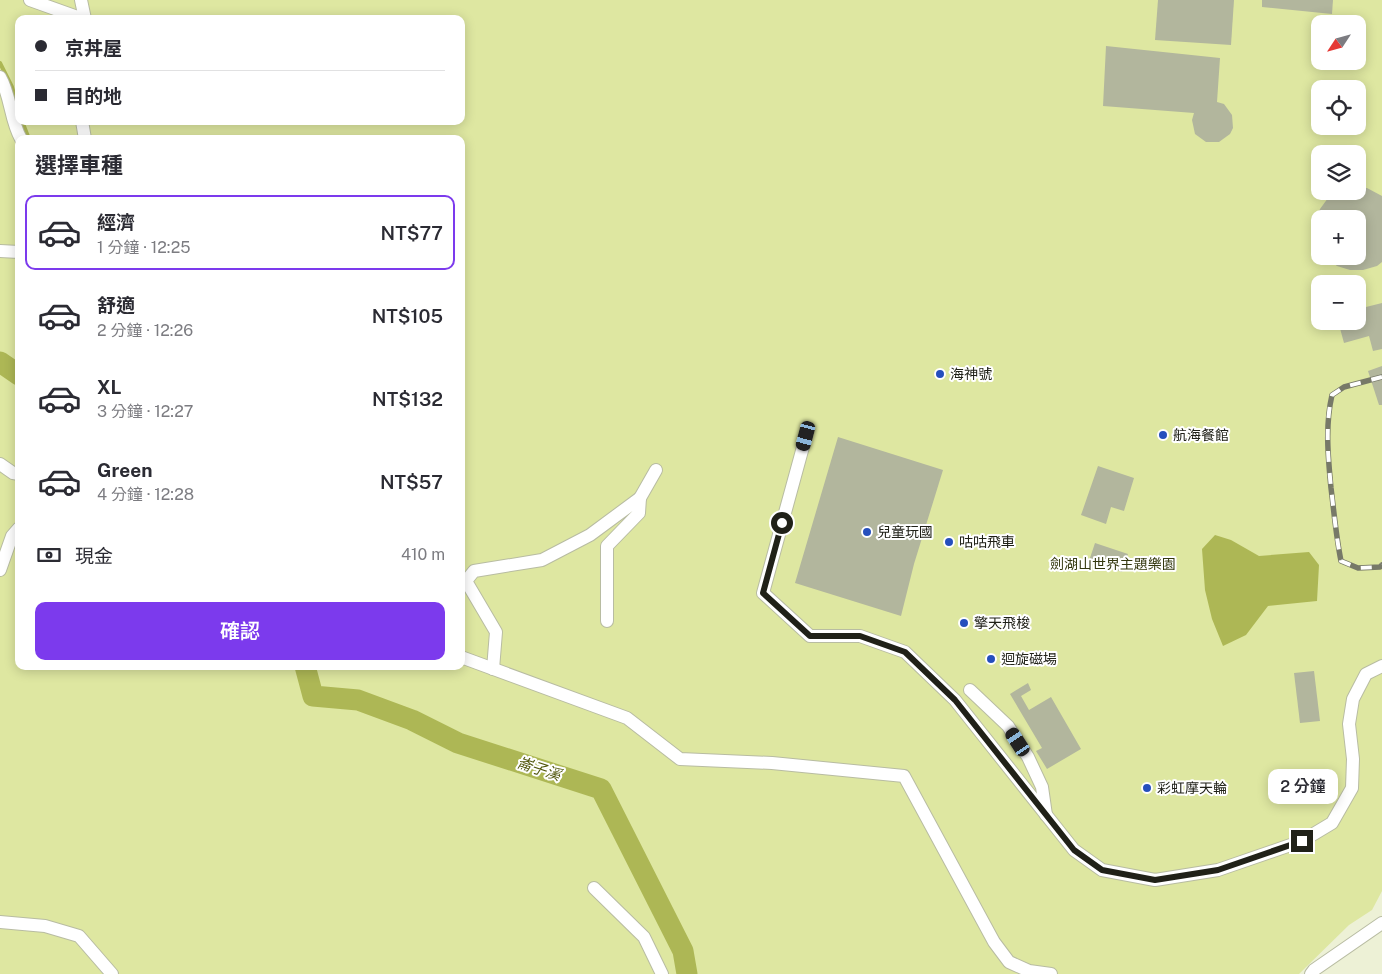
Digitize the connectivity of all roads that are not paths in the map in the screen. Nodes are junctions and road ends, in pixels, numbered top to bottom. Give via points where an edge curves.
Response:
1 (30, 0) edge
2 (81, 0) edge
3 (73, 15) edge
4 (83, 15) edge
5 (0, 76) edge
6 (18, 135) edge
7 (0, 251) edge
8 (15, 252) edge
9 (806, 436) dead end
10 (0, 464) edge
11 (656, 470) dead end
12 (15, 473) edge
13 (640, 498) junction
14 (15, 533) edge
15 (0, 570) edge
16 (607, 621) dead end
17 (465, 658) edge
18 (1382, 666) edge
19 (493, 669) junction
20 (970, 690) dead end
21 (1046, 815) junction
22 (594, 888) dead end
23 (0, 922) edge
24 (1382, 923) edge
25 (112, 974) edge
26 (662, 974) edge
27 (1051, 974) edge
28 (1311, 974) edge

1 - 3 street
2 - 4 street
5 - 6 street
7 - 8 street
9 - 21 street via 763,593 810,636 860,636 905,652 955,700
10 - 12 street
11 - 13 street
13 - 16 street via 639,513 607,546
13 - 19 street via 590,535 542,560 474,571 466,580 496,632
14 - 15 street
17 - 19 street
18 - 21 street via 1366,674 1354,699 1349,724 1352,788 1332,823 1302,841 1218,870 1155,880 1102,870 1074,850
19 - 27 street via 627,718 680,759 772,763 904,776 1008,962 1029,971
20 - 21 street via 1008,726 1028,757 1042,787
22 - 26 street via 644,937
23 - 25 street via 45,926 79,936
24 - 28 street

